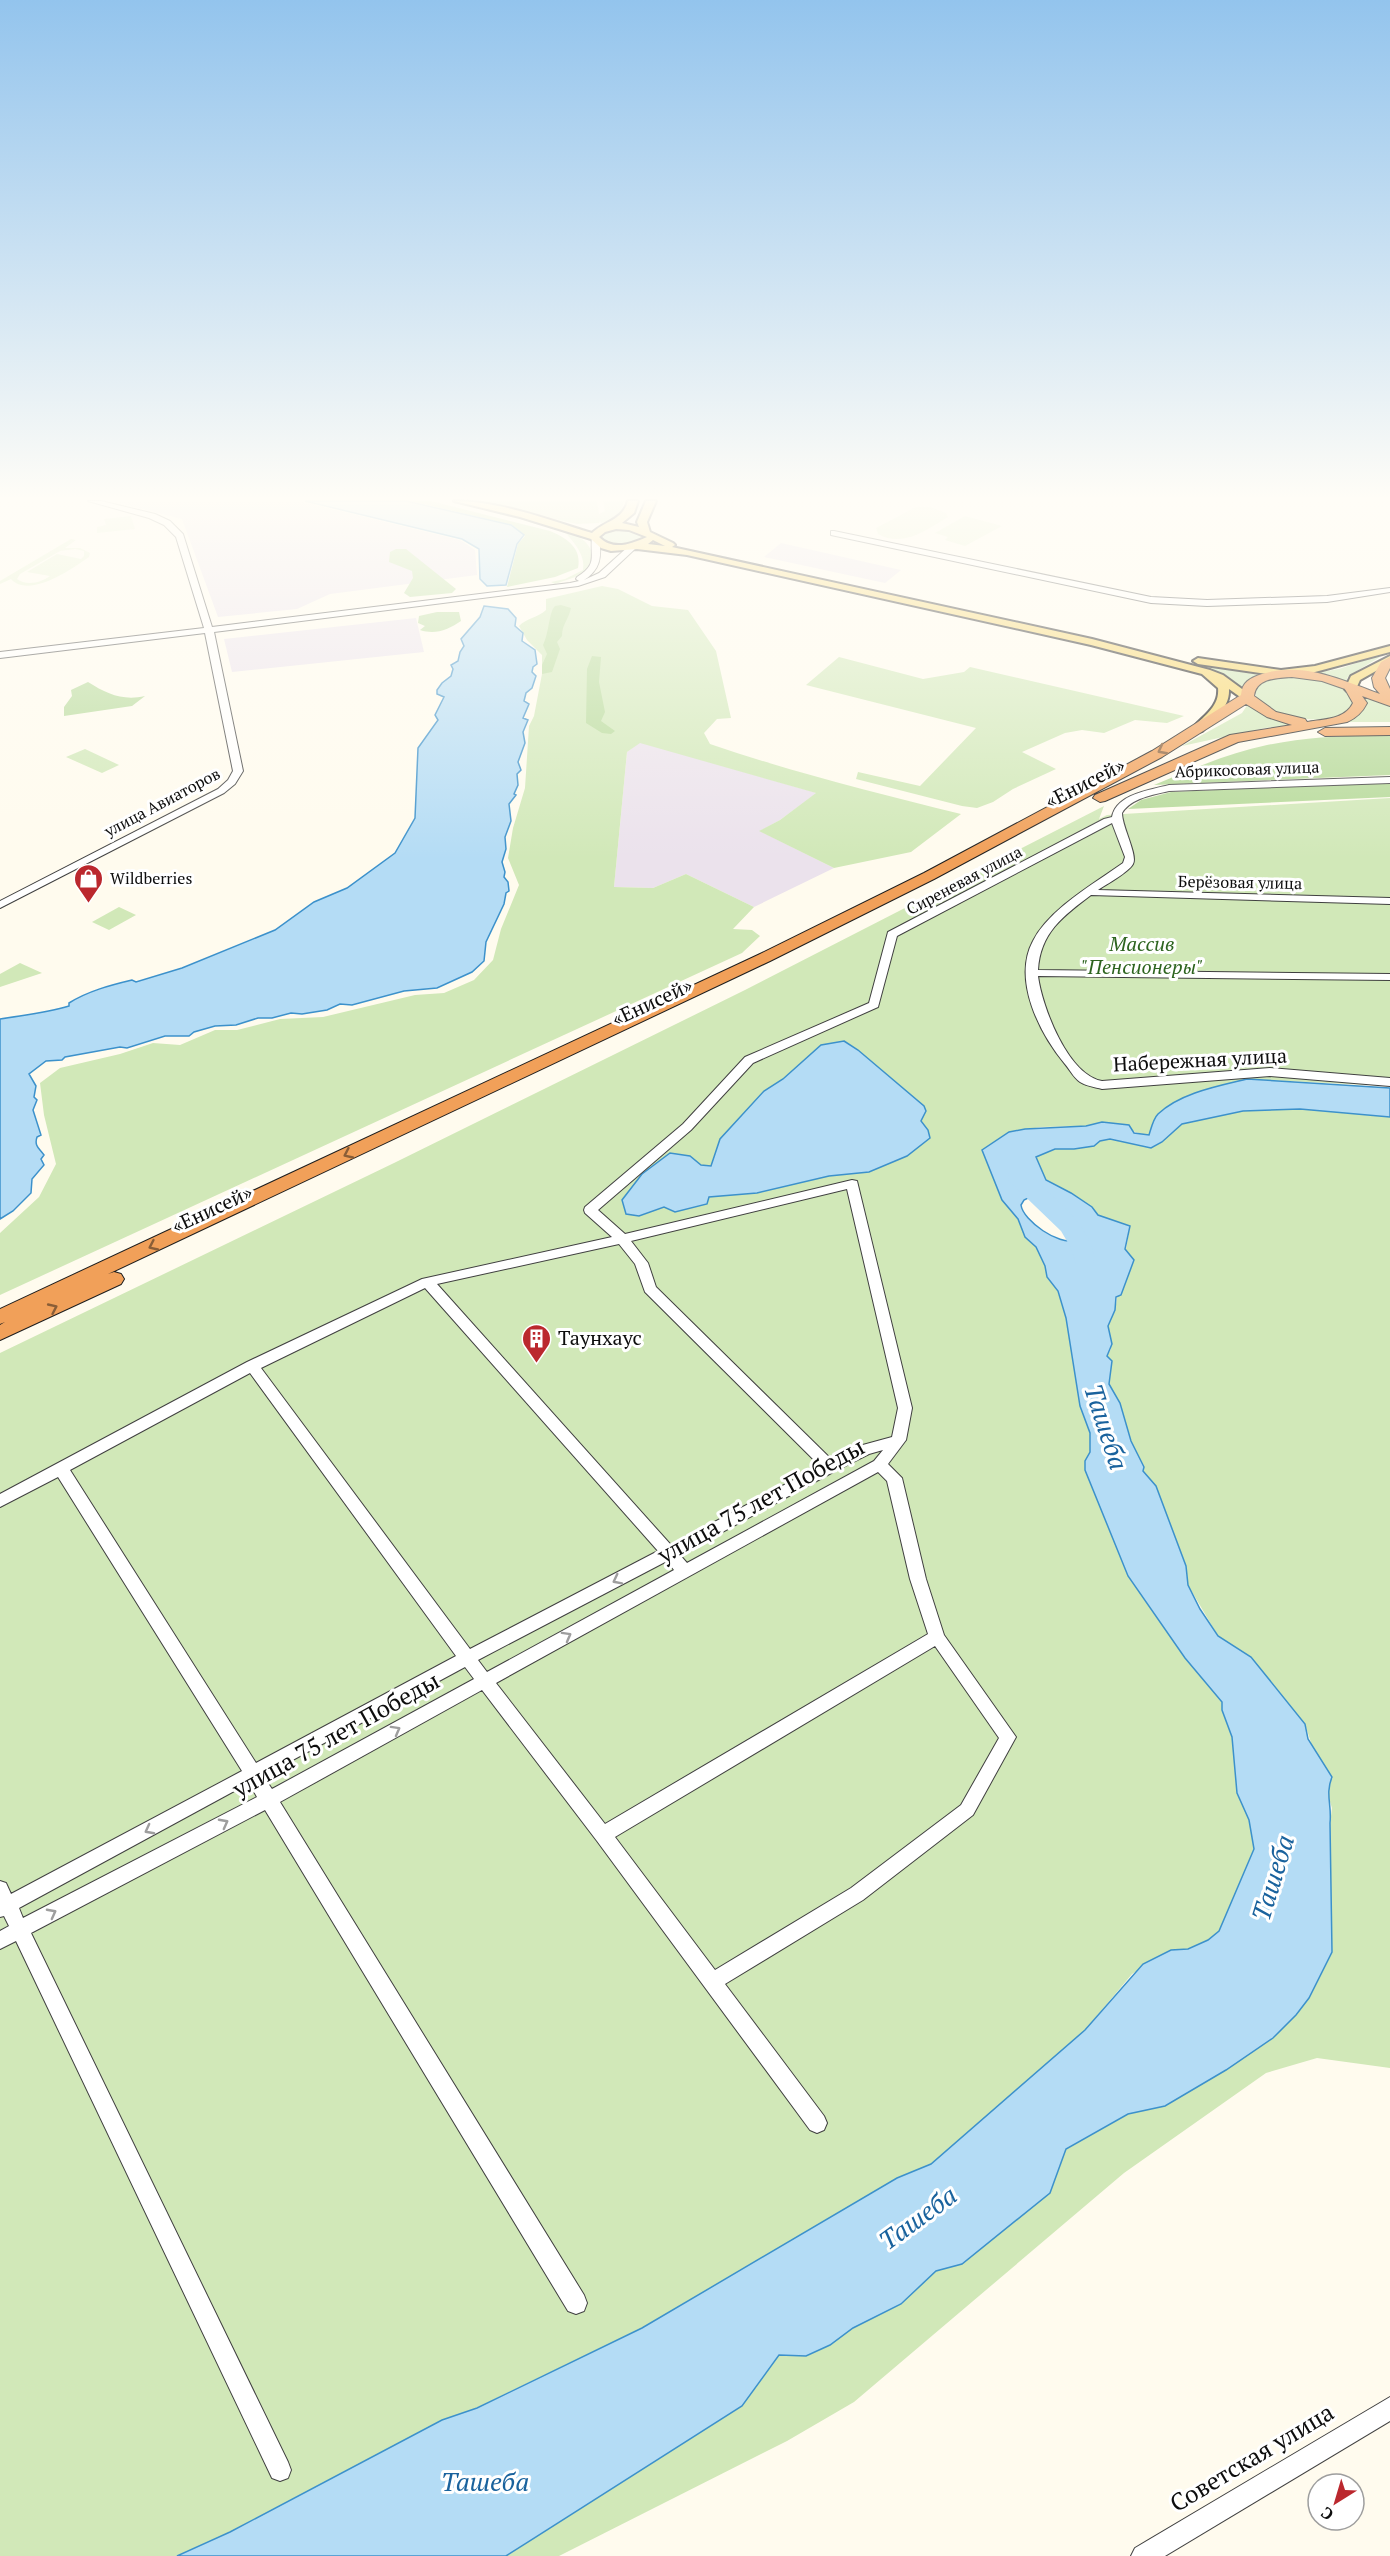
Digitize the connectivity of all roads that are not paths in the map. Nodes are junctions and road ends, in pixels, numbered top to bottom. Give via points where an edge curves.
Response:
1 (206, 620) edge
2 (289, 620) edge
3 (993, 620) edge
4 (999, 620) edge
5 (209, 630) junction
6 (1390, 649) edge
7 (1378, 652) junction
8 (0, 654) edge
9 (1166, 654) junction
10 (1154, 658) junction
11 (1390, 660) edge
12 (1281, 673) junction
13 (1351, 689) junction
14 (1390, 695) edge
15 (1247, 697) junction
16 (1390, 702) edge
17 (1324, 723) junction
18 (1390, 725) edge
19 (1390, 731) edge
20 (1195, 732) junction
21 (1390, 780) edge
22 (1126, 785) junction
23 (1116, 819) junction
24 (1089, 892) junction
25 (1390, 901) edge
26 (0, 905) edge
27 (1033, 973) junction
28 (1390, 977) edge
29 (1390, 1082) edge
30 (622, 1239) junction
31 (427, 1282) junction
32 (0, 1317) edge
33 (0, 1333) edge
34 (252, 1366) junction
35 (899, 1440) junction
36 (879, 1465) junction
37 (830, 1467) junction
38 (61, 1468) junction
39 (0, 1501) edge
40 (767, 1501) junction
41 (783, 1517) junction
42 (669, 1554) junction
43 (685, 1571) junction
44 (937, 1636) junction
45 (467, 1658) junction
46 (485, 1681) junction
47 (253, 1774) junction
48 (269, 1799) junction
49 (603, 1835) junction
50 (3, 1901) edge
51 (18, 1930) junction
52 (0, 1940) edge
53 (712, 1982) junction
54 (817, 2123) dead end
55 (576, 2303) dead end
56 (1390, 2408) edge
57 (280, 2470) dead end
58 (1143, 2556) edge

1 - 5 street, улица Авиаторов
2 - 5 street
3 - 10 main road
4 - 9 main road
5 - 8 street
5 - 26 street, улица Авиаторов via 238,771 232,782
6 - 7 main road
7 - 9 main road via 1300,666 1242,665
7 - 12 main road via 1315,669
9 - 12 main road
10 - 15 main road via 1213,675
10 - 20 main road via 1211,678 1223,687 1221,705
11 - 13 main road via 1356,678
11 - 14 highway via 1377,677
12 - 13 highway, «Енисей» via 1322,677
12 - 15 highway, «Енисей» via 1256,680 1249,686
13 - 16 highway, «Енисей»
13 - 17 highway, «Енисей» via 1360,703 1358,710
15 - 17 highway, «Енисей» via 1270,714 1293,721
15 - 20 highway, «Енисей»
17 - 18 highway
17 - 22 highway, «Енисей» via 1235,738
19 - 22 highway via 1310,733 1263,740
20 -> 32 highway, «Енисей» via 929,876 764,958
21 - 23 street, Абрикосовая улица via 1169,788 1136,796 1119,809
33 -> 22 highway, «Енисей» via 776,966
23 - 24 street via 1130,857 1128,864
23 - 30 street, Сиреневая улица via 892,934 874,1005 749,1060 687,1127 590,1210
24 - 25 street, Берёзовая улица
24 - 27 street via 1045,929 1033,953
27 - 28 street
27 - 29 street, Набережная улица via 1045,1026 1062,1055 1085,1080 1102,1085 1270,1072
30 - 31 street
30 - 35 street via 852,1184 905,1408
30 - 37 street via 641,1263 650,1288
31 - 34 street
31 - 42 street
34 - 38 street
34 - 45 street
35 - 36 street, улица 75 лет Победы
35 - 37 street, улица 75 лет Победы via 864,1450
36 - 41 street, улица 75 лет Победы
36 - 44 street via 894,1478 918,1579
37 - 40 street, улица 75 лет Победы
38 - 39 street
38 - 47 street
40 - 41 street
40 - 42 street, улица 75 лет Победы
41 - 43 street, улица 75 лет Победы
42 - 43 street
42 -> 45 street, улица 75 лет Победы
46 -> 43 street, улица 75 лет Победы
44 - 49 street
44 - 53 street via 1008,1737 967,1810 857,1894
45 - 46 street
45 - 47 street, улица 75 лет Победы
48 -> 46 street, улица 75 лет Победы
46 - 49 street
47 - 48 street
47 -> 50 street, улица 75 лет Победы
51 -> 48 street, улица 75 лет Победы
48 - 55 street
49 - 53 street
50 - 51 street
51 - 52 street, улица 75 лет Победы
51 - 57 street
53 - 54 street
56 - 58 street, Советская улица

